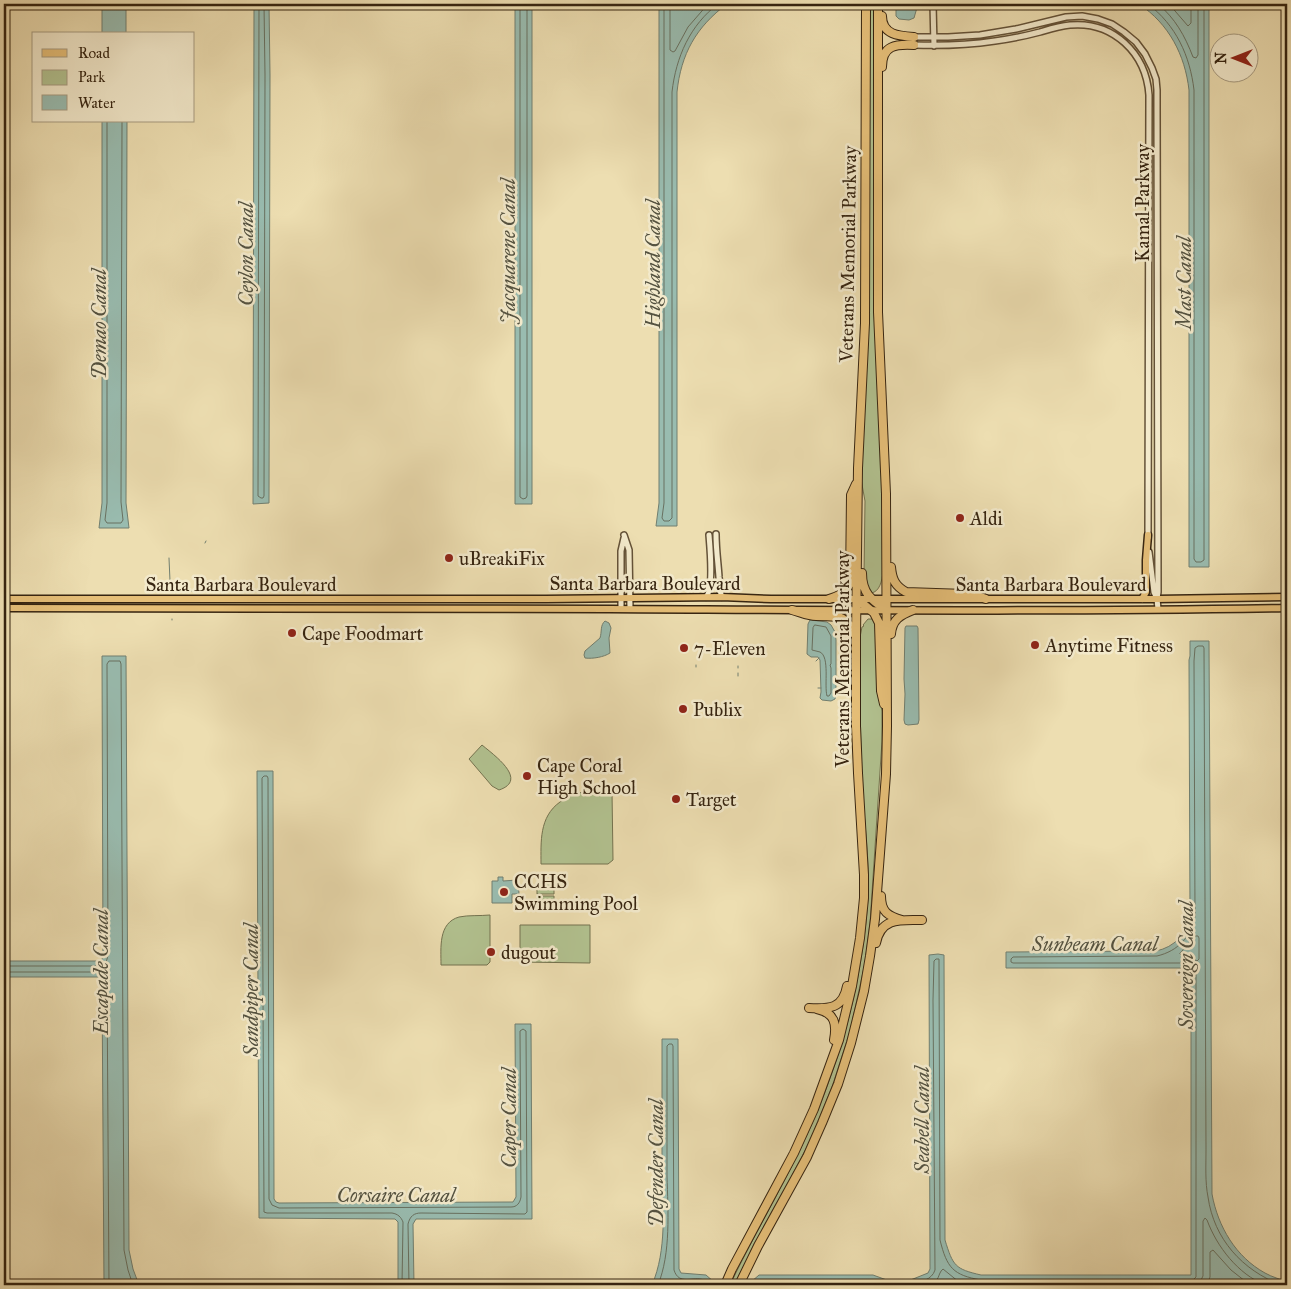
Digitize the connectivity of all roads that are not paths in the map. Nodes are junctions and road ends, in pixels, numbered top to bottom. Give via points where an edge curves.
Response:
1 (866, 4) edge
2 (878, 4) edge
3 (882, 4) edge
4 (933, 4) edge
5 (914, 36) joint
6 (934, 36) junction
7 (914, 45) joint
8 (934, 46) junction
9 (878, 153) junction
10 (886, 470) junction
11 (858, 479) junction
12 (709, 534) dead end
13 (716, 534) dead end
14 (1148, 535) junction
15 (706, 597) junction
16 (722, 597) junction
17 (1287, 597) edge
18 (4, 598) edge
19 (621, 598) junction
20 (630, 598) junction
21 (887, 598) junction
22 (775, 599) junction
23 (829, 599) junction
24 (857, 599) junction
25 (872, 599) junction
26 (986, 599) junction
27 (1142, 599) junction
28 (1157, 599) junction
29 (4, 608) edge
30 (1287, 608) edge
31 (621, 609) junction
32 (630, 609) junction
33 (709, 609) junction
34 (792, 610) junction
35 (857, 610) junction
36 (872, 610) junction
37 (887, 610) junction
38 (913, 610) junction
39 (1158, 610) junction
40 (856, 638) junction
41 (887, 713) junction
42 (887, 726) junction
43 (886, 750) junction
44 (864, 875) junction
45 (902, 920) junction
46 (922, 920) dead end
47 (857, 1021) junction
48 (794, 1153) junction
49 (725, 1285) edge
50 (739, 1285) edge

1 - 11 highway, Veterans Memorial Parkway via 865,323
2 - 9 highway, Veterans Memorial Parkway
3 - 5 highway via 882,23 888,31
4 - 6 street
5 - 6 street, Kamal Parkway
6 - 8 street
6 - 28 street, Kamal Parkway via 980,35 1066,17 1090,17 1112,24 1130,36 1152,68 1157,90
7 - 8 street, Kamal Parkway
7 - 9 highway via 893,46 884,54 882,138
8 - 14 street, Kamal Parkway via 995,41 1064,25 1084,25 1099,28 1120,39 1144,69 1149,95
9 - 10 highway, Veterans Memorial Parkway via 878,312
10 - 21 highway, Veterans Memorial Parkway
10 - 26 highway via 891,507 891,573 895,584 908,592 972,594
11 - 23 highway via 851,496 850,583 841,595
11 - 24 highway, Veterans Memorial Parkway
11 - 25 highway via 862,500 862,584
12 - 15 street via 710,579
13 - 16 street
14 - 27 main road via 1146,592
14 - 28 street, Kamal Parkway
15 - 16 main road, Santa Barbara Boulevard
15 - 20 main road, Santa Barbara Boulevard
16 - 22 main road, Santa Barbara Boulevard
17 - 28 main road, Santa Barbara Boulevard
18 - 19 main road, Santa Barbara Boulevard
19 - 20 main road, Santa Barbara Boulevard
19 - 20 street via 624,535 628,550
19 - 31 street
20 - 32 street
21 - 25 main road, Santa Barbara Boulevard
21 - 26 main road, Santa Barbara Boulevard
21 - 37 highway, Veterans Memorial Parkway
22 - 23 main road, Santa Barbara Boulevard
22 - 33 main road via 718,602
23 - 24 main road, Santa Barbara Boulevard
24 - 25 main road, Santa Barbara Boulevard
24 - 35 highway, Veterans Memorial Parkway
24 - 36 highway
25 - 37 highway
26 - 27 main road, Santa Barbara Boulevard
27 - 28 main road, Santa Barbara Boulevard
28 - 39 street, Kamal Parkway
29 - 31 main road, Santa Barbara Boulevard
30 - 39 main road, Santa Barbara Boulevard
31 - 32 main road, Santa Barbara Boulevard
32 - 33 main road, Santa Barbara Boulevard
33 - 34 main road, Santa Barbara Boulevard
34 - 35 main road, Santa Barbara Boulevard
34 - 40 highway via 813,616 841,618 849,624
35 - 36 main road, Santa Barbara Boulevard
35 - 40 highway, Veterans Memorial Parkway
36 - 37 main road, Santa Barbara Boulevard
36 - 41 highway via 880,627 881,691
37 - 38 main road, Santa Barbara Boulevard
37 - 41 highway, Veterans Memorial Parkway
38 - 39 main road, Santa Barbara Boulevard
38 - 42 highway via 898,617 891,629 891,713
40 - 44 highway, Veterans Memorial Parkway
41 - 42 highway, Veterans Memorial Parkway
42 - 43 highway, Veterans Memorial Parkway
43 - 45 highway via 890,764 880,898 890,917
43 - 47 highway, Veterans Memorial Parkway via 875,919
44 - 48 highway, Veterans Memorial Parkway via 860,938 846,1013 814,1109
44 - 48 highway via 846,993 834,1006 812,1008 824,1010 836,1028
45 - 46 highway
45 - 47 highway via 889,923 878,934 865,1007 862,1018
47 - 50 highway, Veterans Memorial Parkway via 822,1123
48 - 49 highway, Veterans Memorial Parkway

